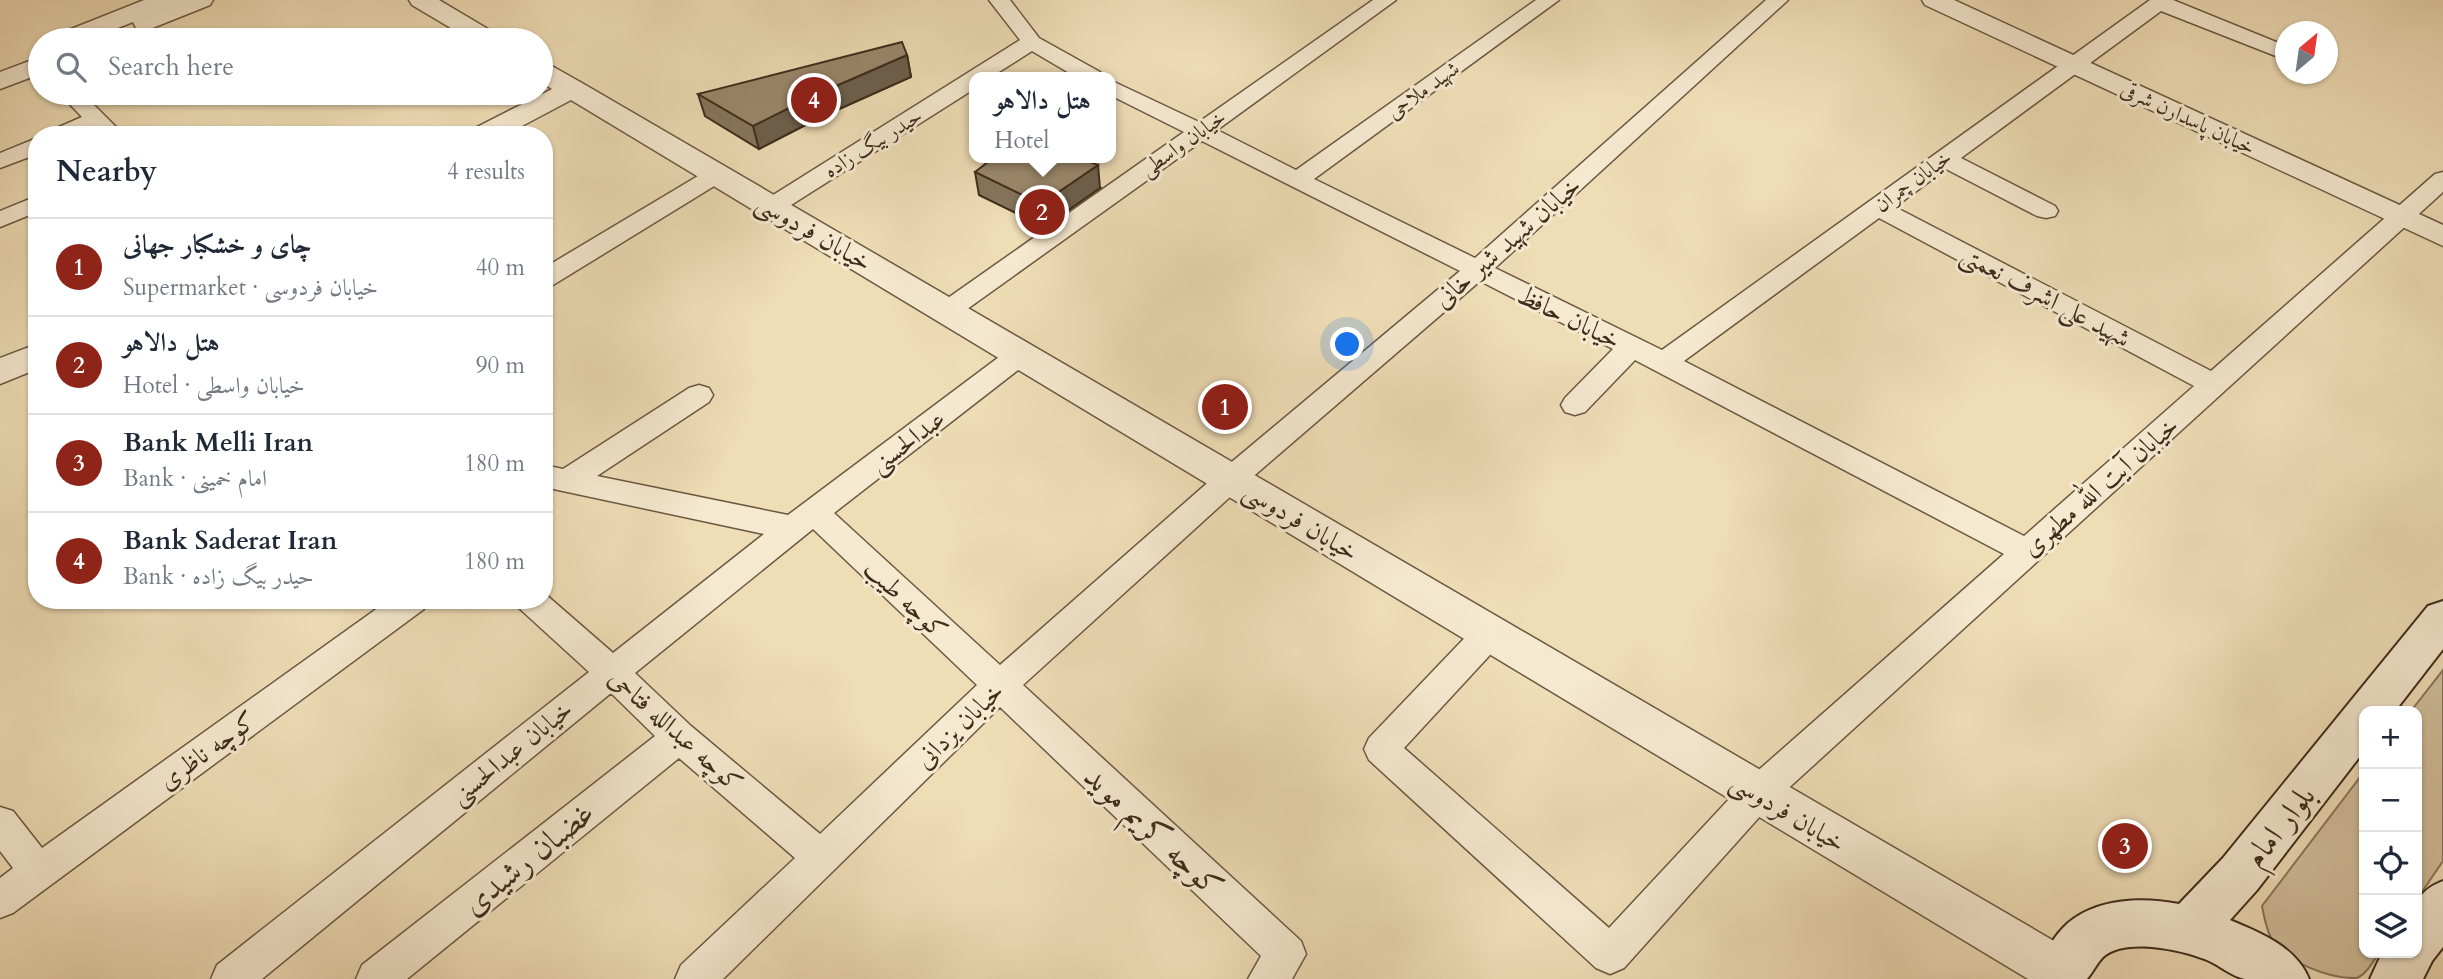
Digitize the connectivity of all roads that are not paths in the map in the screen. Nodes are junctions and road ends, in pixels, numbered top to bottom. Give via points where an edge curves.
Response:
1 (166, 0) edge
2 (201, 0) edge
3 (421, 0) edge
4 (999, 0) edge
5 (1385, 0) edge
6 (1549, 0) edge
7 (1778, 0) edge
8 (1934, 0) edge
9 (2162, 2) edge
10 (95, 28) edge
11 (132, 28) edge
12 (469, 28) edge
13 (1032, 43) junction
14 (2275, 49) edge
15 (28, 63) edge
16 (2073, 65) junction
17 (0, 66) edge
18 (28, 68) edge
19 (985, 72) edge
20 (1082, 72) edge
21 (556, 80) edge
22 (0, 81) edge
23 (969, 82) edge
24 (1116, 89) edge
25 (82, 105) edge
26 (523, 105) edge
27 (97, 119) junction
28 (81, 126) edge
29 (104, 126) edge
30 (495, 126) edge
31 (1200, 131) junction
32 (28, 149) edge
33 (1944, 158) junction
34 (0, 161) edge
35 (716, 175) junction
36 (2443, 178) edge
37 (1297, 180) junction
38 (28, 207) edge
39 (771, 207) junction
40 (1877, 207) junction
41 (2046, 211) dead end
42 (2401, 218) junction
43 (0, 220) edge
44 (2443, 237) edge
45 (1476, 271) junction
46 (553, 274) edge
47 (947, 311) junction
48 (1631, 348) junction
49 (1021, 354) junction
50 (1663, 363) junction
51 (2214, 385) junction
52 (699, 395) dead end
53 (1575, 405) dead end
54 (556, 479) edge
55 (1231, 479) junction
56 (804, 520) junction
57 (2026, 551) junction
58 (392, 609) edge
59 (541, 609) edge
60 (2443, 618) edge
61 (1489, 634) junction
62 (612, 671) junction
63 (999, 687) junction
64 (2374, 706) edge
65 (2359, 724) edge
66 (679, 737) junction
67 (1758, 793) junction
68 (0, 823) edge
69 (822, 858) junction
70 (39, 872) junction
71 (0, 900) edge
72 (2443, 904) edge
73 (2189, 929) junction
74 (2422, 936) edge
75 (2407, 958) edge
76 (2060, 976) edge
77 (230, 979) edge
78 (376, 979) edge
79 (695, 979) edge
80 (1268, 979) edge
81 (2284, 979) edge
82 (2395, 979) edge

1 - 10 street
2 - 11 street
3 - 12 street
4 - 13 street
5 - 31 street, خیابان واسطی
6 - 37 street, شهید ملاحی
7 - 45 street, خیابان شهید شیر خانی
8 - 16 street, خیابان پاسدارن شرقی
9 - 14 street
9 - 16 street, خیابان چمران
13 - 19 street, حیدر بیگ زاده
13 - 20 street
15 - 17 street
16 - 33 street, خیابان چمران
16 - 42 street, خیابان پاسدارن شرقی
18 - 22 street
21 - 35 street, خیابان فردوسی
23 - 39 street, حیدر بیگ زاده
24 - 31 street, خیابان حافظ
25 - 27 street
26 - 30 street
27 - 28 street
27 - 29 street
31 - 37 street, خیابان حافظ
31 - 47 street, خیابان واسطی
32 - 34 street
33 - 40 street, خیابان چمران
33 - 41 street
35 - 39 street, خیابان فردوسی
35 - 46 street
36 - 42 street, خیابان آیت الله مطهری
37 - 45 street, خیابان حافظ
38 - 43 street
39 - 47 street, خیابان فردوسی
40 - 50 street, خیابان چمران
40 - 51 street, شهید علی اشرف نعمتی
42 - 44 street, خیابان پاسدارن شرقی
42 - 51 street, خیابان آیت الله مطهری
45 - 48 street, خیابان حافظ
45 - 55 street, خیابان شهید شیر خانی
47 - 49 street, خیابان فردوسی
48 - 50 street, خیابان حافظ
48 - 53 street
49 - 55 street, خیابان فردوسی
49 - 56 street, عبدالحسنی
50 - 57 street, خیابان حافظ
51 - 57 street, خیابان آیت الله مطهری
52 - 54 street
54 - 56 street
55 - 61 street, خیابان فردوسی
55 - 63 street, خیابان یزدانی
56 - 62 street, خیابان عبدالحسنی
56 - 63 street, کوچه طیب
57 - 67 street, خیابان آیت الله مطهری
58 - 70 street, کوچه ناظری
59 - 62 street, کوچه عبدالله فتاحی
60 - 64 main road
61 - 67 street, خیابان فردوسی
61 - 67 street, خیابان آیت الله مطهری via 1381,749 1610,955
62 - 66 street, کوچه عبدالله فتاحی
62 - 77 street, خیابان عبدالحسنی
63 - 69 street, خیابان یزدانی
63 - 80 street, کوچه کریم موید via 1287,954
65 - 73 main road, بلوار امام via 2240,874
66 - 69 street, کوچه عبدالله فتاحی
66 - 78 street, غضبان رشیدی
67 - 76 street, خیابان فردوسی
68 - 70 street
69 - 79 street, خیابان یزدانی
70 - 71 street, کوچه ناظری
72 - 74 main road
73 - 76 main road via 2150,923 2115,926 2086,939
73 - 81 main road via 2234,947
75 - 82 main road

